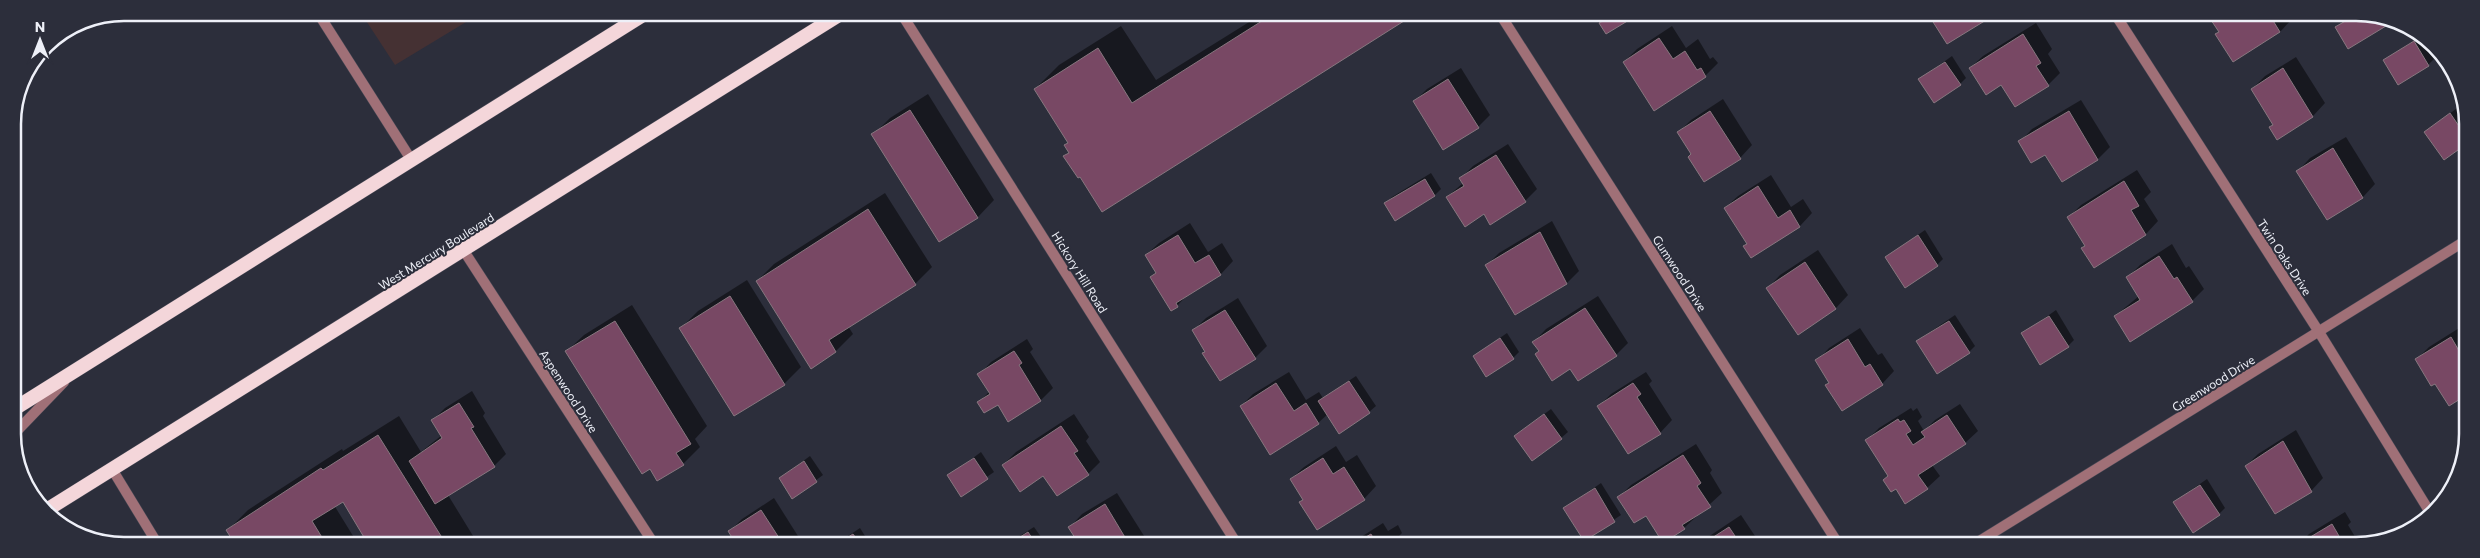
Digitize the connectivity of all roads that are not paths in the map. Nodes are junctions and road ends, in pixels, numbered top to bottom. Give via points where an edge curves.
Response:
1 (323, 21) edge
2 (633, 21) edge
3 (829, 21) edge
4 (906, 21) edge
5 (1504, 21) edge
6 (2119, 21) edge
7 (412, 161) junction
8 (2459, 245) edge
9 (464, 251) junction
10 (2319, 332) junction
11 (75, 371) junction
12 (21, 405) edge
13 (21, 426) edge
14 (112, 469) junction
15 (51, 507) edge
16 (2427, 508) edge
17 (153, 537) edge
18 (649, 537) edge
19 (1233, 537) edge
20 (1834, 537) edge
21 (1986, 537) edge

1 - 7 street
2 - 7 highway
3 - 9 highway, West Mercury Boulevard
4 - 19 street, Hickory Hill Road
5 - 20 street, Gumwood Drive
6 - 10 street, Twin Oaks Drive
7 - 11 highway
8 - 10 street, Greenwood Drive
9 - 14 highway, West Mercury Boulevard
9 - 18 street, Aspenwood Drive
10 - 16 street, Twin Oaks Drive
10 - 21 street, Greenwood Drive
11 - 12 highway
11 - 13 street
14 - 15 highway, West Mercury Boulevard
14 - 17 street

